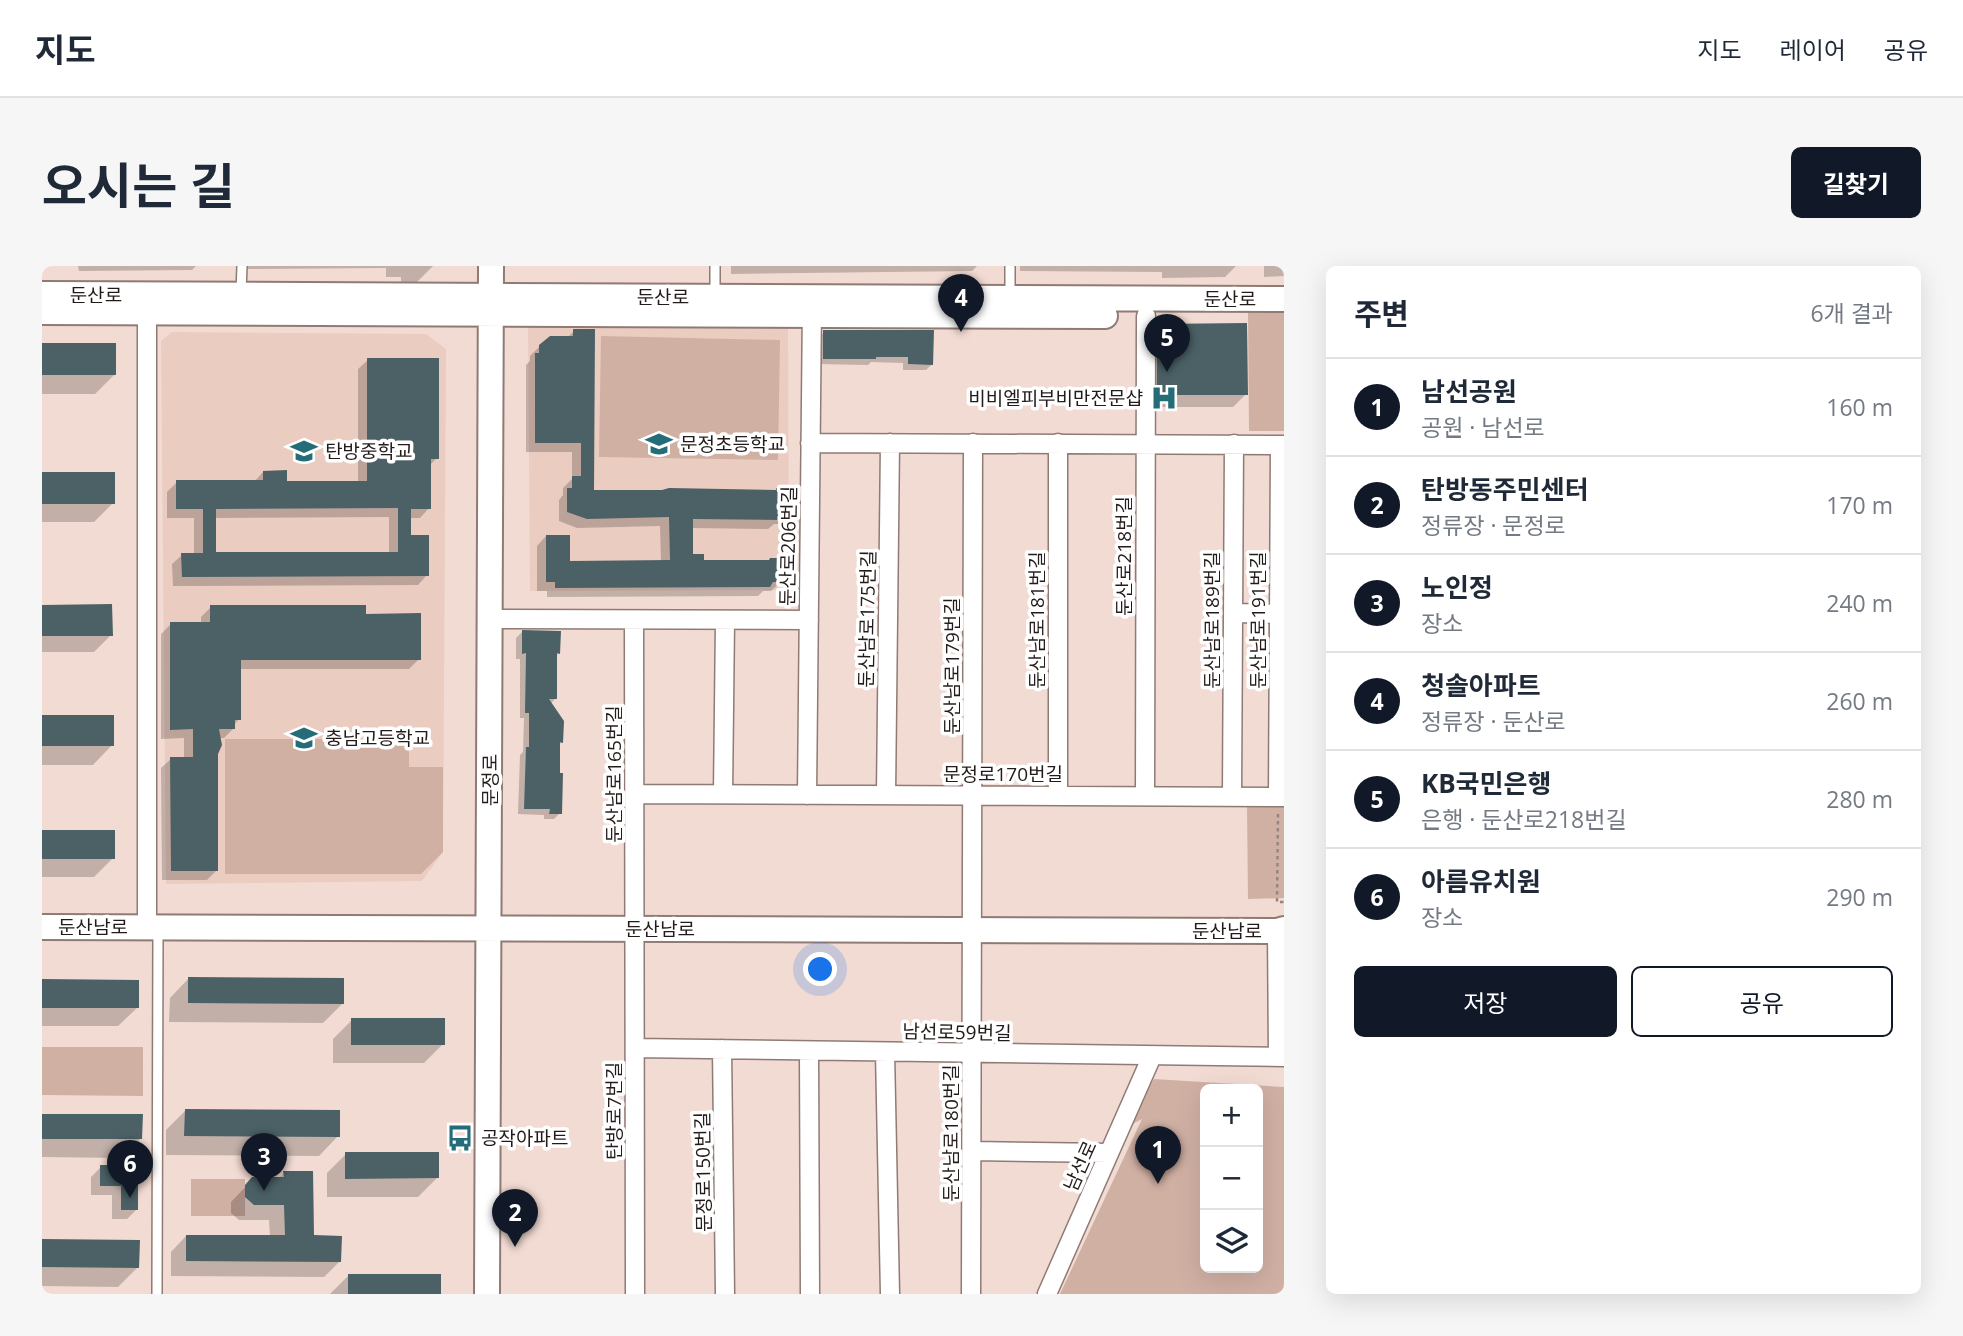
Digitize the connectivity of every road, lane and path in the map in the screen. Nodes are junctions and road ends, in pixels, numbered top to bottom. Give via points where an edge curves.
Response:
1 (242, 266) edge
2 (491, 266) edge
3 (715, 266) edge
4 (1010, 266) edge
5 (42, 294) edge
6 (1284, 299) edge
7 (147, 304) junction
8 (241, 304) junction
9 (491, 305) junction
10 (715, 306) junction
11 (812, 306) junction
12 (1010, 307) junction
13 (42, 312) edge
14 (1146, 316) junction
15 (1284, 316) edge
16 (810, 443) junction
17 (890, 443) junction
18 (973, 443) junction
19 (1058, 443) junction
20 (1145, 444) junction
21 (1234, 444) junction
22 (1282, 444) edge
23 (1233, 613) junction
24 (1281, 614) edge
25 (491, 619) junction
26 (634, 620) junction
27 (725, 620) junction
28 (809, 620) junction
29 (635, 794) junction
30 (723, 794) junction
31 (807, 795) junction
32 (886, 795) junction
33 (972, 795) junction
34 (1058, 796) junction
35 (1145, 796) junction
36 (1232, 796) junction
37 (1281, 797) edge
38 (1284, 902) edge
39 (42, 927) edge
40 (153, 928) junction
41 (489, 929) junction
42 (635, 929) junction
43 (972, 930) junction
44 (1282, 931) edge
45 (635, 1048) junction
46 (722, 1049) junction
47 (809, 1051) junction
48 (885, 1052) junction
49 (973, 1053) junction
50 (1152, 1056) junction
51 (1281, 1057) edge
52 (972, 1151) junction
53 (1109, 1153) junction
54 (157, 1294) edge
55 (487, 1294) edge
56 (635, 1294) edge
57 (725, 1294) edge
58 (810, 1294) edge
59 (890, 1294) edge
60 (971, 1294) edge
61 (1047, 1294) edge

1 - 8 lane
2 - 9 main road, 문정로
3 - 10 lane
4 - 12 lane
5 - 7 main road, 둔산로
6 - 12 main road, 둔산로
7 - 8 main road, 둔산로
7 - 13 main road, 둔산로
7 - 40 street
8 - 9 main road, 둔산로
9 - 10 main road, 둔산로
9 - 25 main road, 문정로
10 - 11 main road, 둔산로
11 - 12 main road, 둔산로
11 - 16 street, 둔산로206번길
12 - 14 main road, 둔산로
14 - 15 main road, 둔산로
14 - 20 street, 둔산로218번길
16 - 17 street
16 - 28 street, 둔산로206번길
17 - 18 street
17 - 32 street, 둔산남로175번길
18 - 19 street
18 - 33 street, 둔산남로179번길
19 - 20 street
19 - 34 street, 둔산남로181번길
20 - 21 street
20 - 35 street, 둔산로218번길
21 - 22 street
21 - 23 street, 둔산남로189번길
22 - 24 street, 둔산남로191번길
23 - 24 street
23 - 36 street, 둔산남로189번길
24 - 37 street, 둔산남로191번길
25 - 26 street
25 - 41 main road, 문정로
26 - 27 street
26 - 29 street, 둔산남로165번길
27 - 28 street
27 - 30 street
28 - 31 street, 둔산로206번길
29 - 30 street, 문정로170번길
29 - 42 street, 둔산남로165번길
30 - 31 street, 문정로170번길
31 - 32 street, 문정로170번길
32 - 33 street, 문정로170번길
33 - 34 street, 문정로170번길
33 - 43 street, 둔산남로179번길
34 - 35 street, 문정로170번길
35 - 36 street, 문정로170번길
36 - 37 street, 문정로170번길
37 - 38 path via 1277,902
39 - 40 main road, 둔산남로
40 - 41 main road, 둔산남로
40 - 54 lane
41 - 42 main road, 둔산남로
41 - 55 main road, 문정로
42 - 43 main road, 둔산남로
42 - 45 street, 탄방로7번길
43 - 44 main road, 둔산남로
43 - 49 street, 둔산남로180번길
44 - 51 street
45 - 46 street, 남선로59번길
45 - 56 street, 탄방로7번길
46 - 47 street, 남선로59번길
46 - 57 street, 문정로150번길
47 - 48 street, 남선로59번길
47 - 58 street
48 - 49 street, 남선로59번길
48 - 59 street
49 - 50 street, 남선로59번길
49 - 52 street, 둔산남로180번길
50 - 51 street, 남선로59번길
50 - 53 street, 남선로
52 - 53 street
52 - 60 street, 둔산남로180번길
53 - 61 street, 남선로

